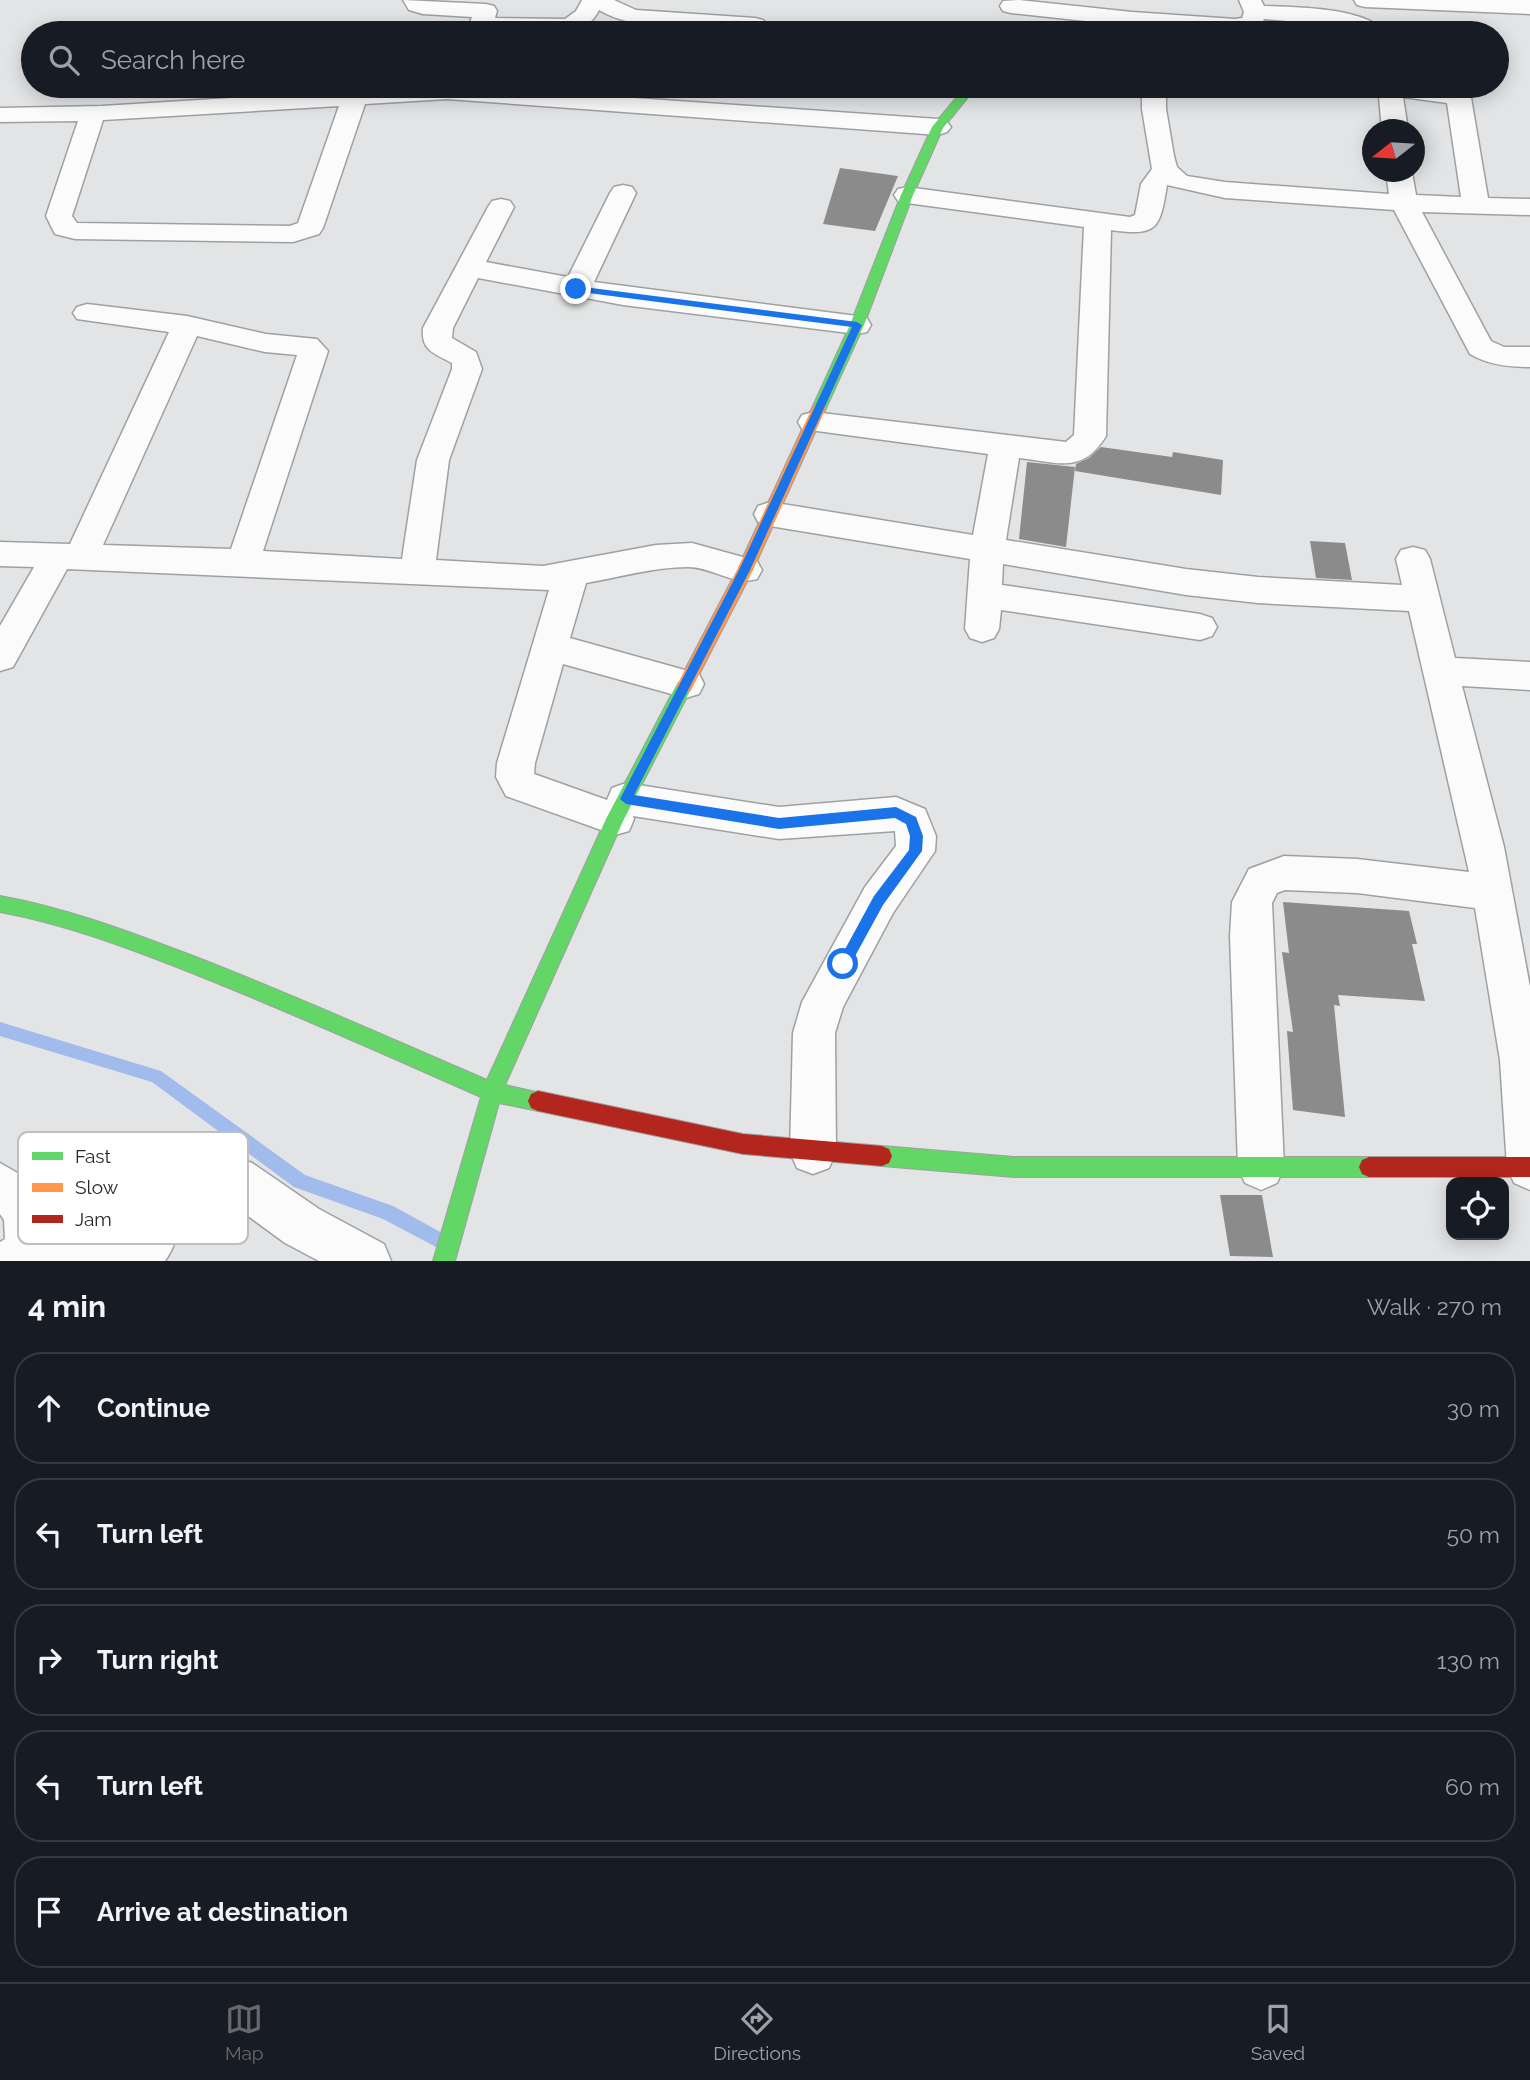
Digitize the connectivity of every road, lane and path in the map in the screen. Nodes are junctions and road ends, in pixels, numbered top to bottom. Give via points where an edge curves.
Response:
1 (414, 0) edge
2 (596, 0) edge
3 (1365, 0) edge
4 (1252, 6) edge
5 (1530, 7) edge
6 (1010, 11) edge
7 (1156, 18) edge
8 (483, 21) edge
9 (577, 21) edge
10 (696, 21) edge
11 (1195, 21) edge
12 (1342, 21) edge
13 (324, 98) edge
14 (354, 98) edge
15 (564, 98) edge
16 (962, 98) edge
17 (1154, 98) edge
18 (1391, 98) edge
19 (1459, 98) edge
20 (93, 113) junction
21 (0, 115) edge
22 (1394, 119) edge
23 (938, 127) junction
24 (1165, 170) junction
25 (1401, 182) edge
26 (622, 193) dead end
27 (907, 195) junction
28 (1404, 203) junction
29 (1476, 205) junction
30 (501, 207) dead end
31 (1530, 207) edge
32 (1098, 222) junction
33 (471, 268) junction
34 (576, 289) junction
35 (87, 313) dead end
36 (187, 325) junction
37 (857, 325) junction
38 (1530, 357) edge
39 (813, 422) junction
40 (1005, 445) junction
41 (770, 514) junction
42 (987, 552) junction
43 (0, 554) edge
44 (70, 556) junction
45 (1413, 559) dead end
46 (243, 562) junction
47 (745, 570) junction
48 (417, 573) junction
49 (570, 575) junction
50 (984, 595) junction
51 (1424, 599) junction
52 (1200, 626) dead end
53 (982, 629) dead end
54 (550, 646) junction
55 (0, 657) edge
56 (1442, 671) junction
57 (1530, 676) edge
58 (686, 684) junction
59 (621, 809) junction
60 (1492, 892) junction
61 (0, 904) edge
62 (1515, 935) edge
63 (492, 1092) junction
64 (813, 1152) junction
65 (1261, 1167) junction
66 (1530, 1167) edge
67 (0, 1186) edge
68 (248, 1188) edge
69 (18, 1199) edge
70 (48, 1244) edge
71 (75, 1244) edge
72 (150, 1244) edge
73 (22, 1255) edge
74 (367, 1261) edge
75 (444, 1261) edge

1 - 8 street via 423,7 482,9 486,11
2 - 9 street
2 - 10 street via 636,17
3 - 5 street
4 - 12 street
6 - 7 street
7 - 11 street
13 - 20 street
14 - 20 street via 314,218 309,228 293,234 65,228 59,216
15 - 23 street
16 - 23 street
17 - 24 street
18 - 22 street
19 - 29 street
20 - 21 street
23 - 27 street
24 - 28 street via 1179,182 1199,187
24 - 32 street via 1154,184 1148,220 1131,225
25 - 28 street
26 - 34 street
27 - 32 street
27 - 37 street
28 - 29 street
28 - 38 street via 1480,347 1490,354
29 - 31 street
30 - 33 street
32 - 40 street via 1090,436 1070,453
33 - 34 street
33 - 48 street via 438,328 437,340 466,359 467,369 433,460
34 - 37 street
35 - 36 street
36 - 44 street
36 - 46 street via 265,344 307,346 313,351
37 - 39 street
39 - 40 street
39 - 41 street
40 - 42 street
41 - 42 street
41 - 47 street
42 - 50 street
42 - 51 street via 1258,590
43 - 44 street
44 - 46 street
44 - 55 street
45 - 51 street
46 - 48 street
47 - 49 street via 692,555 656,557
47 - 58 street
48 - 49 street via 513,579
49 - 54 street
50 - 52 street
50 - 53 street
51 - 56 street
54 - 58 street
54 - 59 street via 515,777 519,785 535,793
56 - 57 street
56 - 60 street
58 - 59 street
59 - 63 street
59 - 64 street via 779,823 896,813 911,821 915,851 879,901 822,1002 814,1033
60 - 62 street
60 - 65 street via 1357,876 1284,873 1263,881 1252,902 1251,936
61 - 63 street via 115,935 226,977
62 - 66 street
63 - 64 street via 743,1144
63 - 75 street
64 - 65 street via 1014,1167
65 - 66 street
67 - 69 street
68 - 74 street via 302,1226
70 - 73 street
71 - 72 street via 115,1253 137,1253

